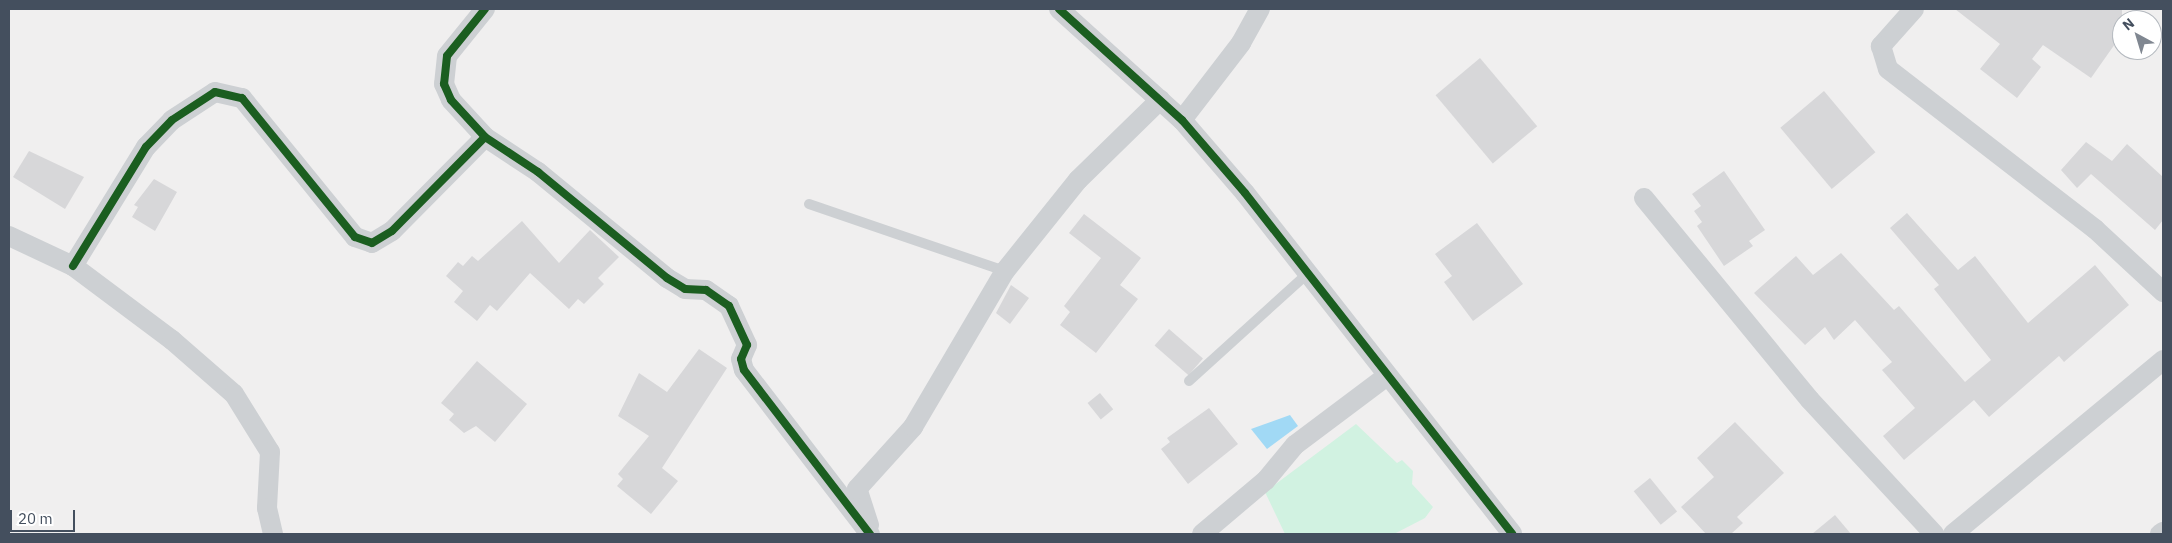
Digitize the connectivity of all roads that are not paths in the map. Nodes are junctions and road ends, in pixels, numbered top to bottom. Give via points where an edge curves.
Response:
1 (485, 9) edge
2 (1059, 9) edge
3 (1260, 9) edge
4 (1914, 9) edge
5 (1160, 100) junction
6 (1182, 120) junction
7 (485, 138) junction
8 (1644, 198) dead end
9 (809, 204) dead end
10 (9, 236) edge
11 (73, 266) junction
12 (1005, 271) junction
13 (1309, 272) junction
14 (2163, 292) edge
15 (2163, 360) edge
16 (1387, 376) junction
17 (1189, 382) dead end
18 (2163, 532) edge
19 (273, 534) edge
20 (871, 534) edge
21 (1202, 534) edge
22 (1512, 534) edge
23 (1934, 534) edge
24 (1953, 534) edge
25 (2160, 534) edge

1 - 7 street via 447,56 444,71 451,100
2 - 5 street
3 - 6 street via 1241,43
4 - 14 street via 1880,46 1888,69 2095,229
5 - 6 street
5 - 12 street via 1078,180
6 - 13 street
7 - 11 street via 392,231 372,243 355,237 242,98 215,92 172,120 146,146
7 - 20 street via 538,172 675,284 706,290 729,306 747,345 741,359 744,370
8 - 23 street via 1810,400
9 - 12 lane
10 - 11 street
11 - 19 street via 172,340 234,394 270,452 268,508
12 - 20 street via 913,427 857,489
13 - 16 street
13 - 17 lane
15 - 24 street
16 - 21 street via 1295,445 1266,480
16 - 22 street
18 - 25 street

